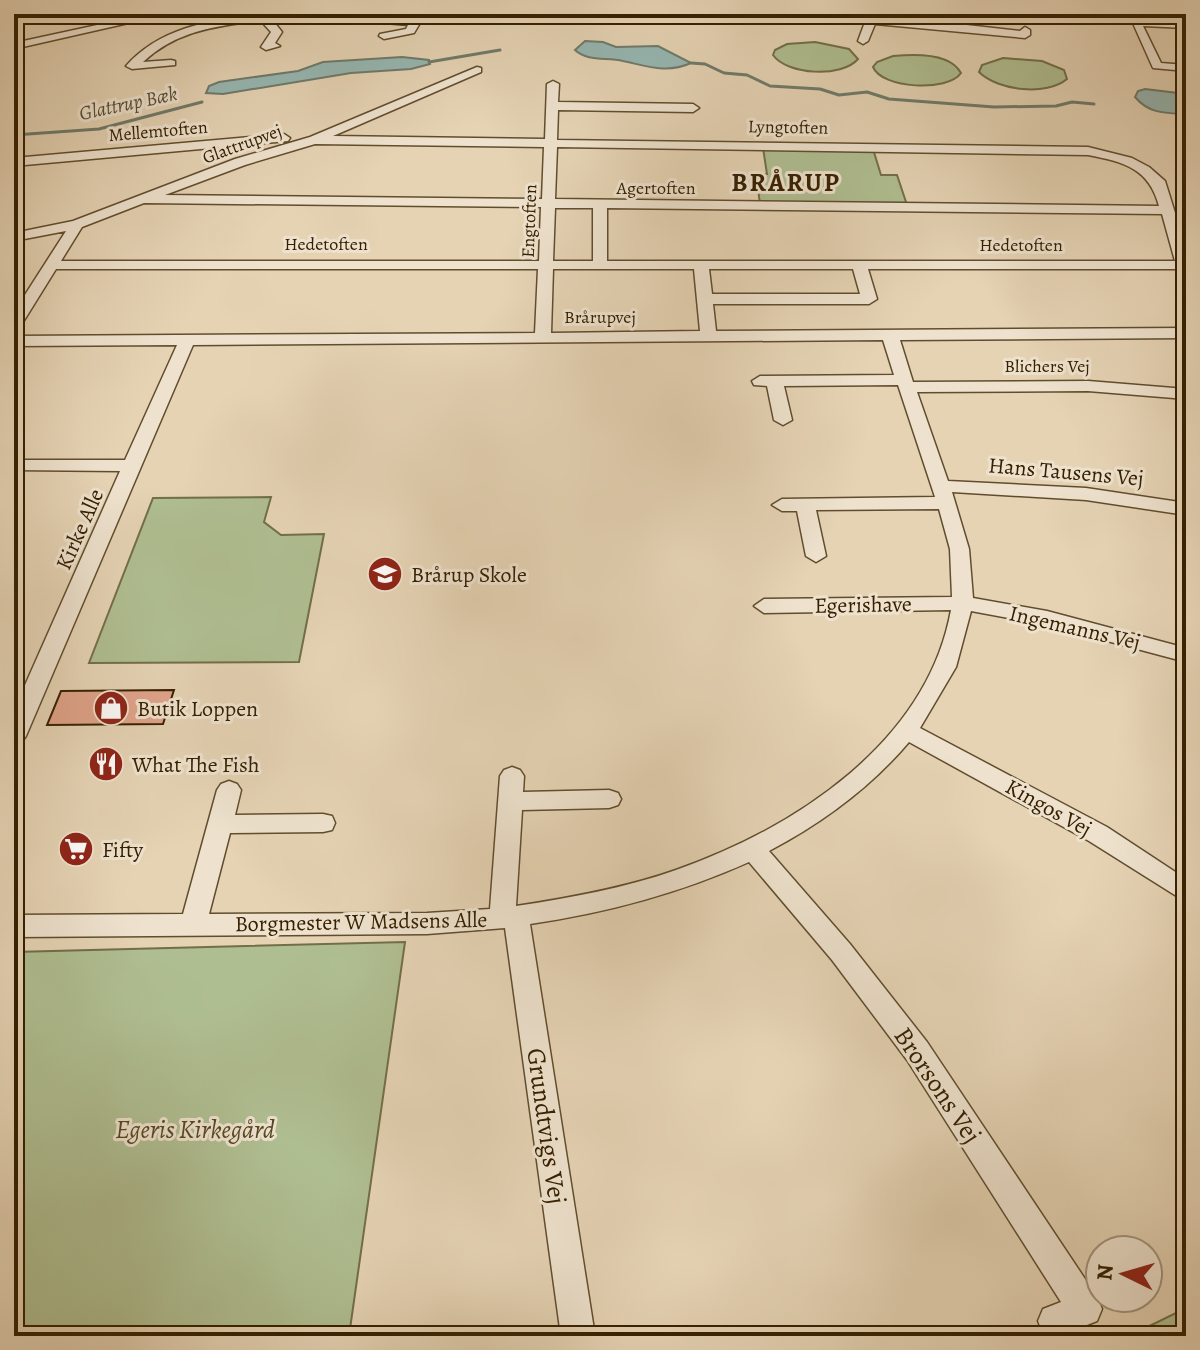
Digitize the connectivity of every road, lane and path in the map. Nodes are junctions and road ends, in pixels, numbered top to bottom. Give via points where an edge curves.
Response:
1 (163, 14) edge
2 (282, 15) edge
3 (872, 17) edge
4 (264, 18) junction
5 (136, 19) junction
6 (1186, 25) edge
7 (1025, 30) dead end
8 (179, 34) junction
9 (384, 36) dead end
10 (863, 41) dead end
11 (14, 46) edge
12 (275, 46) dead end
13 (171, 63) dead end
14 (1186, 68) edge
15 (477, 70) dead end
16 (553, 84) dead end
17 (552, 106) junction
18 (693, 108) dead end
19 (309, 140) junction
20 (550, 142) junction
21 (14, 162) edge
22 (144, 199) junction
23 (548, 206) junction
24 (600, 206) junction
25 (1168, 210) junction
26 (77, 224) junction
27 (14, 237) edge
28 (545, 264) junction
29 (600, 264) junction
30 (859, 264) junction
31 (51, 265) junction
32 (701, 265) junction
33 (1185, 269) edge
34 (705, 299) junction
35 (14, 324) edge
36 (1186, 333) edge
37 (890, 335) junction
38 (709, 337) junction
39 (543, 338) junction
40 (187, 340) junction
41 (14, 341) edge
42 (905, 383) junction
43 (1186, 394) edge
44 (783, 420) dead end
45 (14, 465) edge
46 (132, 466) junction
47 (943, 495) junction
48 (782, 505) dead end
49 (805, 505) junction
50 (1186, 509) edge
51 (816, 556) dead end
52 (963, 603) junction
53 (764, 606) dead end
54 (1186, 655) edge
55 (907, 731) junction
56 (14, 736) edge
57 (229, 790) dead end
58 (609, 799) dead end
59 (323, 823) dead end
60 (220, 824) junction
61 (752, 848) junction
62 (1186, 892) edge
63 (509, 917) junction
64 (193, 924) junction
65 (14, 926) edge
66 (1055, 1321) dead end
67 (578, 1336) edge

1 - 5 street
2 - 4 street
2 - 9 street via 369,16 415,23 410,31
3 - 7 street via 1025,35
3 - 10 street
4 - 8 street
4 - 12 street via 277,32 266,47
5 - 8 street
5 - 11 street
6 - 14 street via 1136,23 1157,66
8 - 13 street via 160,41 132,66
15 - 19 street, Glattrupvej
16 - 17 street, Engtoften
17 - 18 street
17 - 20 street, Engtoften
19 - 20 street, Lyngtoften
19 - 21 street, Mellemtoften
19 - 22 street, Glattrupvej
20 - 23 street, Engtoften
20 - 25 street, Lyngtoften via 1088,151 1125,160 1152,174
22 - 23 street, Agertoften
22 - 26 street, Glattrupvej
23 - 24 street, Agertoften
23 - 28 street, Engtoften
24 - 25 street, Agertoften
24 - 29 street
25 - 33 street, Lyngtoften
26 - 27 street, Glattrupvej
26 - 31 street
28 - 29 street, Hedetoften
28 - 31 street, Hedetoften
28 - 39 street, Engtoften
29 - 32 street, Hedetoften
30 - 32 street, Hedetoften
30 - 33 street, Hedetoften
30 - 34 street via 869,299
31 - 35 street
32 - 34 street
34 - 38 street
36 - 37 street, Brårupvej
37 - 38 street, Brårupvej
37 - 42 street, Borgmester W Madsens Alle
38 - 39 street, Brårupvej
39 - 40 street, Brårupvej
40 - 41 street, Brårupvej
40 - 46 street, Kirke Alle
42 - 43 street, Blichers Vej via 1088,386
42 - 44 street via 767,381
42 - 47 street, Borgmester W Madsens Alle
45 - 46 street
46 - 56 street, Kirke Alle
47 - 49 street
47 - 50 street, Hans Tausens Vej via 1086,494
47 - 52 street, Borgmester W Madsens Alle via 959,542
48 - 49 street
49 - 51 street
52 - 53 street, Egerishave
52 - 54 street, Ingemanns Vej via 1047,618
52 - 55 street, Borgmester W Madsens Alle via 953,653
55 - 61 street, Borgmester W Madsens Alle via 823,809
55 - 62 street, Kingos Vej via 1098,834
57 - 60 street
58 - 63 street via 511,788
59 - 60 street
60 - 64 street
61 - 63 street, Borgmester W Madsens Alle via 677,881 604,901
61 - 66 street, Brorsons Vej via 917,1051 1085,1309
63 - 64 street, Borgmester W Madsens Alle via 444,923
63 - 67 street, Grundtvigs Vej
64 - 65 street, Borgmester W Madsens Alle

